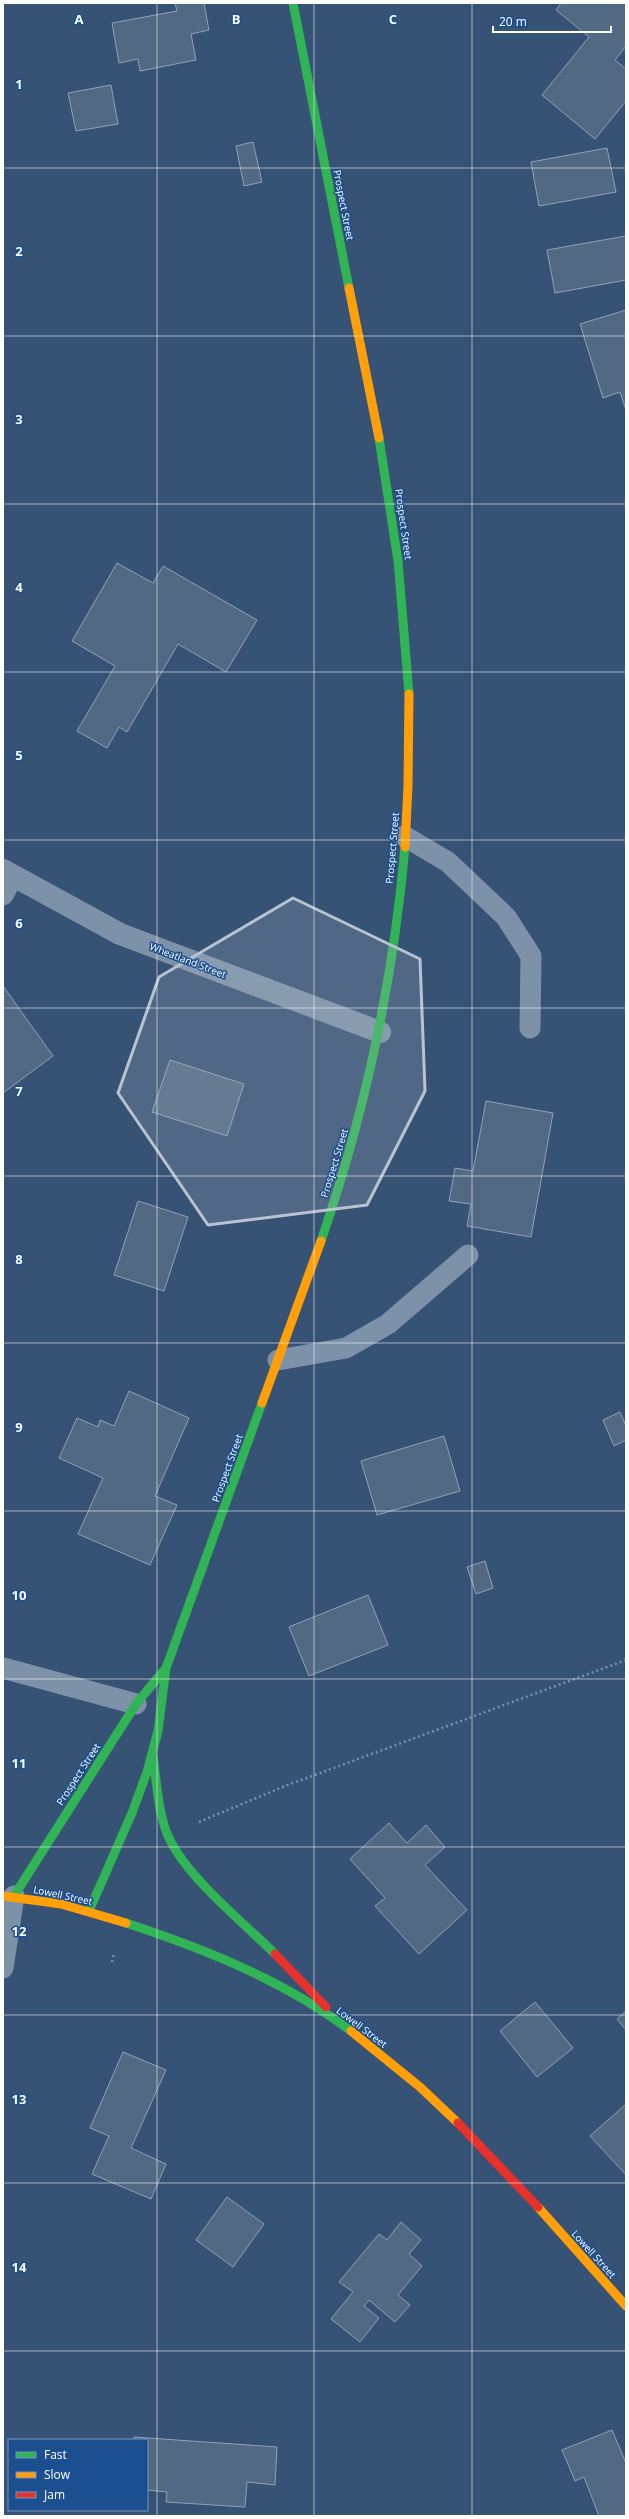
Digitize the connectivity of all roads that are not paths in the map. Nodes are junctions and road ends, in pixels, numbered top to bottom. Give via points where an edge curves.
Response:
1 (293, 3) edge
2 (404, 836) junction
3 (8, 873) edge
4 (3, 895) edge
5 (530, 1028) dead end
6 (380, 1032) junction
7 (468, 1255) dead end
8 (278, 1360) junction
9 (3, 1668) edge
10 (166, 1668) junction
11 (136, 1704) junction
12 (153, 1753) junction
13 (8, 1896) edge
14 (88, 1912) junction
15 (3, 1968) edge
16 (341, 2024) junction
17 (626, 2306) edge

1 - 2 street, Prospect Street via 384,464 398,557 406,638 409,724
2 - 5 lane via 448,862 506,917 531,956
2 - 6 street, Prospect Street via 397,921
3 - 4 lane
3 - 6 street, Wheatland Street via 120,934
6 - 8 street, Prospect Street via 358,1125 321,1243
7 - 8 lane via 388,1324 346,1348
8 - 10 street, Prospect Street
9 - 11 lane
10 - 11 street, Prospect Street
10 - 12 street, Prospect Street
11 - 13 street, Prospect Street
12 - 14 street, Prospect Street
12 - 16 street via 160,1803 170,1840 193,1874 296,1975
13 - 14 street, Lowell Street
13 - 15 lane
14 - 16 street, Lowell Street via 124,1921 247,1969
16 - 17 street, Lowell Street via 406,2075 465,2129

